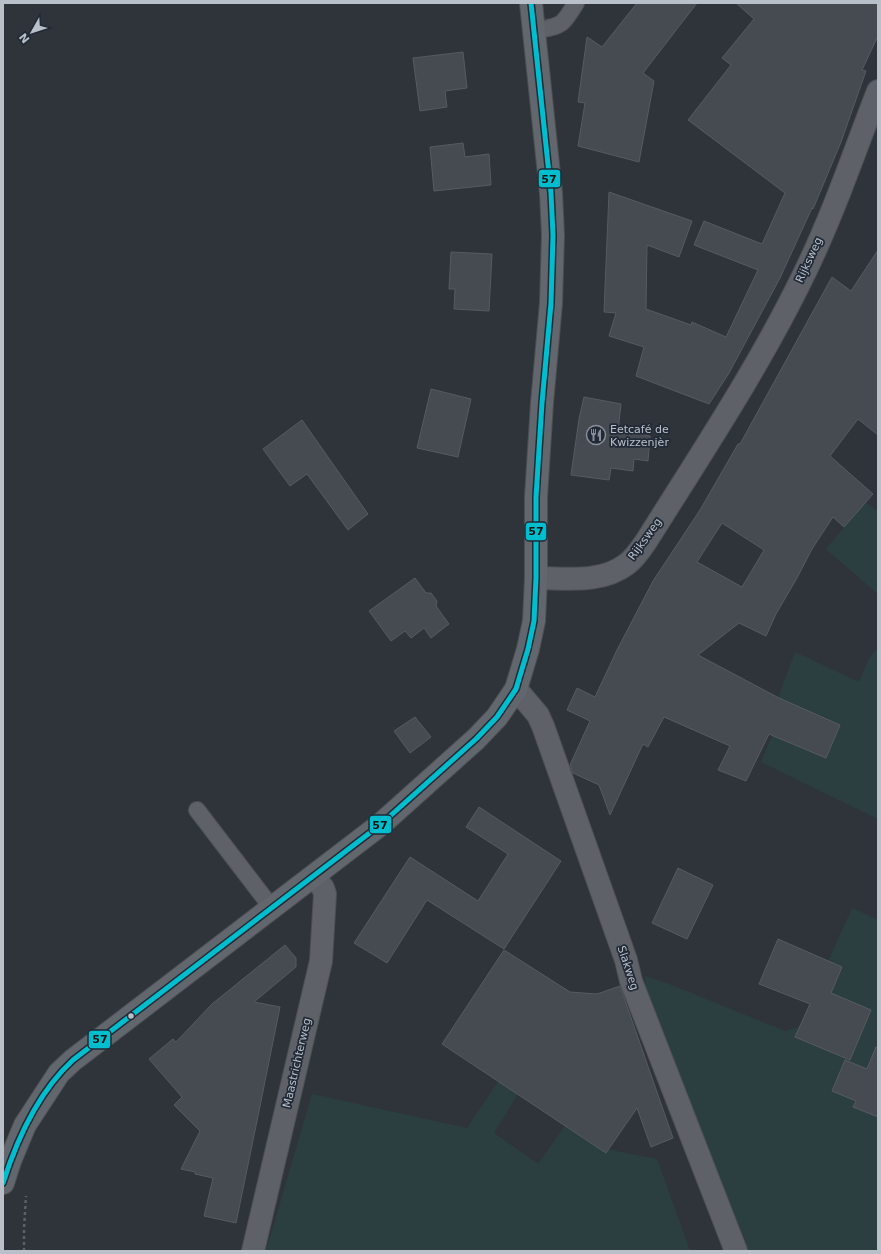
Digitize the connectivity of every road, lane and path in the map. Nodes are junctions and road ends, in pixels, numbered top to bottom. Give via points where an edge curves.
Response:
1 (531, 3) edge
2 (576, 3) edge
3 (534, 31) junction
4 (878, 91) edge
5 (536, 578) junction
6 (516, 688) junction
7 (197, 810) dead end
8 (314, 876) junction
9 (272, 908) junction
10 (6, 1160) edge
11 (3, 1183) edge
12 (26, 1195) dead end
13 (24, 1251) edge
14 (253, 1251) edge
15 (736, 1251) edge

1 - 3 main road
2 - 3 lane via 566,21 560,25
3 - 5 main road via 553,235 551,303 536,497
4 - 5 street, Rijksweg via 806,270 734,401 647,540 626,564 596,578
5 - 6 main road via 534,621
6 - 8 main road via 498,717 476,739 380,825
6 - 15 street, Slakweg via 538,715 543,726 632,981
7 - 9 lane
8 - 9 main road
8 - 14 street, Maastrichterweg via 325,894 321,962
9 - 10 main road via 59,1073
10 - 11 main road
12 - 13 path

